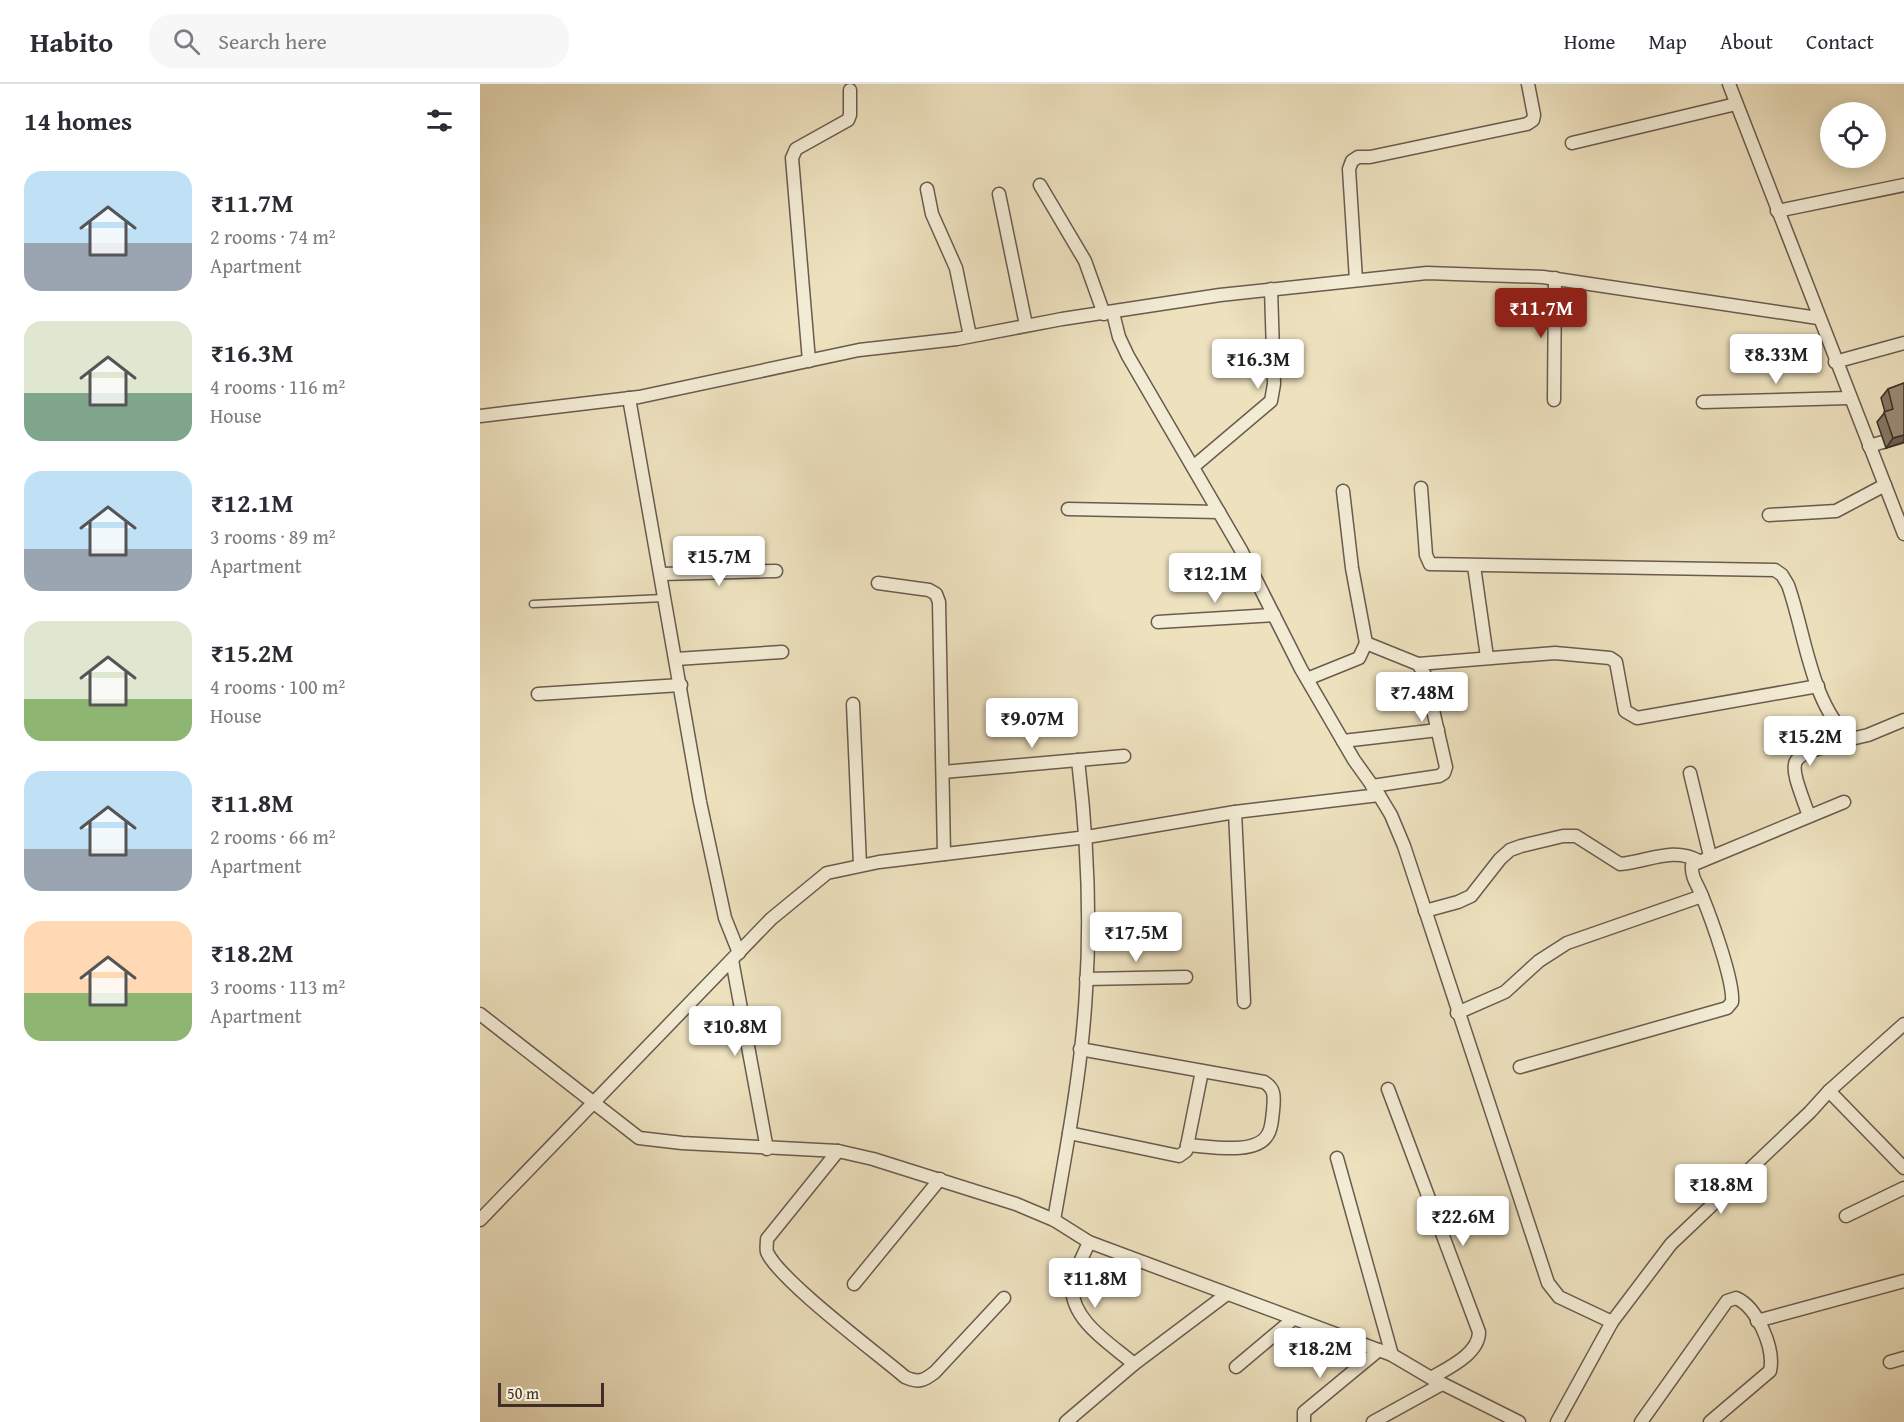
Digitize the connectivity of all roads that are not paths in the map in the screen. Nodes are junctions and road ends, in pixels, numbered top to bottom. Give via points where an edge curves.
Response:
1 (1528, 84) edge
2 (1728, 84) edge
3 (850, 90) dead end
4 (1736, 104) junction
5 (1572, 143) dead end
6 (1040, 184) dead end
7 (1904, 185) edge
8 (927, 189) dead end
9 (999, 194) dead end
10 (1777, 211) junction
11 (1555, 278) junction
12 (1356, 280) junction
13 (1271, 289) junction
14 (1109, 314) junction
15 (1818, 318) junction
16 (1026, 325) junction
17 (970, 336) junction
18 (1904, 343) edge
19 (809, 361) junction
20 (1835, 362) junction
21 (629, 398) junction
22 (1849, 398) junction
23 (1554, 400) dead end
24 (1703, 402) dead end
25 (480, 416) edge
26 (1904, 436) edge
27 (1869, 446) junction
28 (1193, 467) junction
29 (1885, 485) junction
30 (1421, 488) dead end
31 (1343, 491) dead end
32 (1899, 505) edge
33 (1068, 509) dead end
34 (1219, 512) junction
35 (1769, 515) dead end
36 (1904, 534) edge
37 (1474, 566) junction
38 (776, 571) dead end
39 (661, 574) junction
40 (878, 582) dead end
41 (665, 598) junction
42 (533, 604) dead end
43 (1274, 615) junction
44 (1158, 622) dead end
45 (1366, 644) junction
46 (782, 652) dead end
47 (1487, 657) junction
48 (676, 659) junction
49 (1418, 664) junction
50 (1307, 679) junction
51 (681, 685) junction
52 (1818, 687) junction
53 (538, 694) dead end
54 (853, 704) dead end
55 (1904, 720) edge
56 (1438, 730) junction
57 (1851, 739) junction
58 (1343, 741) junction
59 (1124, 756) dead end
60 (1078, 760) junction
61 (943, 772) junction
62 (1690, 773) dead end
63 (1376, 790) junction
64 (1844, 802) dead end
65 (1235, 812) junction
66 (1809, 816) junction
67 (1087, 837) junction
68 (945, 855) junction
69 (1705, 859) junction
70 (860, 865) junction
71 (1702, 896) junction
72 (1425, 911) junction
73 (736, 957) junction
74 (1186, 977) dead end
75 (1086, 979) junction
76 (1244, 1002) dead end
77 (1457, 1013) junction
78 (480, 1014) edge
79 (1904, 1024) edge
80 (1080, 1049) junction
81 (1520, 1067) dead end
82 (1202, 1071) junction
83 (1388, 1089) dead end
84 (1829, 1090) junction
85 (595, 1102) junction
86 (1069, 1133) junction
87 (1187, 1145) junction
88 (767, 1149) junction
89 (838, 1151) junction
90 (1337, 1158) dead end
91 (1904, 1168) edge
92 (940, 1179) junction
93 (1904, 1188) edge
94 (1846, 1216) dead end
95 (480, 1220) edge
96 (1054, 1220) junction
97 (1089, 1242) junction
98 (1904, 1281) edge
99 (854, 1284) dead end
100 (1227, 1294) junction
101 (1004, 1298) dead end
102 (1292, 1320) junction
103 (1757, 1321) junction
104 (1612, 1322) junction
105 (1378, 1350) junction
106 (1392, 1355) junction
107 (1904, 1358) edge
108 (1890, 1362) dead end
109 (1134, 1364) junction
110 (1236, 1367) dead end
111 (1436, 1381) junction
112 (1066, 1422) edge
113 (1304, 1422) edge
114 (1372, 1422) edge
115 (1519, 1422) edge
116 (1557, 1422) edge
117 (1641, 1422) edge
118 (1710, 1422) edge

1 - 12 street via 1534,115 1527,124 1352,161 1349,169
2 - 4 street
3 - 19 street via 848,120 796,149 792,158
4 - 5 street
4 - 10 street
6 - 14 street via 1085,261
7 - 10 street
8 - 17 street via 932,214 956,268
9 - 16 street
10 - 15 street
11 - 12 street via 1427,273
11 - 15 street
11 - 23 street
12 - 13 street
13 - 14 street
13 - 28 street via 1271,401
14 - 16 street
14 - 28 street via 1128,356
15 - 20 street
16 - 17 street
17 - 19 street via 859,350
18 - 20 street
19 - 21 street
20 - 22 street
21 - 25 street
21 - 39 street
22 - 24 street
22 - 27 street
26 - 27 street
27 - 29 street
28 - 34 street
29 - 32 street
29 - 35 street via 1836,511
30 - 37 street via 1430,564
31 - 45 street
32 - 36 street
33 - 34 street
34 - 43 street
37 - 47 street
37 - 52 street via 1775,570 1782,574 1791,591
38 - 39 street
39 - 41 street
40 - 61 street via 936,594 941,616
41 - 42 lane
41 - 48 street
43 - 44 street
43 - 50 street
45 - 49 street
45 - 50 street via 1359,658
46 - 48 street
47 - 49 street
47 - 52 street via 1555,653 1610,658 1619,671 1625,711 1637,718
48 - 51 street
49 - 56 street via 1428,682
50 - 58 street
51 - 53 street
51 - 73 street via 700,802
52 - 57 street via 1838,729
54 - 70 street
55 - 57 street
56 - 58 street
56 - 63 street via 1444,773
57 - 66 street via 1795,760 1795,777
58 - 63 street
59 - 60 street
60 - 61 street
60 - 67 street
61 - 68 street
62 - 69 street
63 - 65 street
63 - 72 street via 1404,846
64 - 66 street
65 - 67 street
65 - 76 street
66 - 69 street
67 - 68 street
67 - 75 street
68 - 70 street
69 - 71 street via 1692,866
69 - 72 street via 1677,854 1620,864 1576,836 1563,836 1510,850 1471,896
70 - 73 street via 827,873 814,882 771,919
71 - 77 street via 1567,943 1539,961 1505,992
71 - 81 street via 1730,985 1732,1002 1727,1008
72 - 77 street
73 - 85 street
73 - 88 street
74 - 75 street
75 - 80 street
77 - 104 street via 1548,1283 1559,1297
78 - 85 street
79 - 84 street
80 - 82 street
80 - 86 street
82 - 87 street
82 - 87 street via 1271,1086 1275,1094 1271,1124 1268,1135 1250,1148
83 - 111 street via 1479,1332 1474,1348
84 - 91 street
84 - 104 street via 1671,1244
85 - 88 street via 639,1138
85 - 95 street
86 - 87 street via 1173,1157 1186,1151
86 - 96 street
88 - 89 street
89 - 92 street
89 - 101 street via 767,1239 767,1251 776,1265 808,1296 915,1382 935,1372
90 - 106 street
92 - 96 street
92 - 99 street
93 - 94 street
96 - 97 street
97 - 100 street
97 - 109 street via 1072,1285 1075,1305 1084,1321
98 - 103 street
100 - 102 street
100 - 109 street
102 - 105 street
102 - 110 street
103 - 117 street via 1745,1302 1736,1298 1727,1301
103 - 118 street via 1770,1348 1770,1371
104 - 116 street
105 - 106 street
105 - 113 street via 1304,1412
106 - 111 street
107 - 108 street
109 - 112 street
111 - 114 street
111 - 115 street

